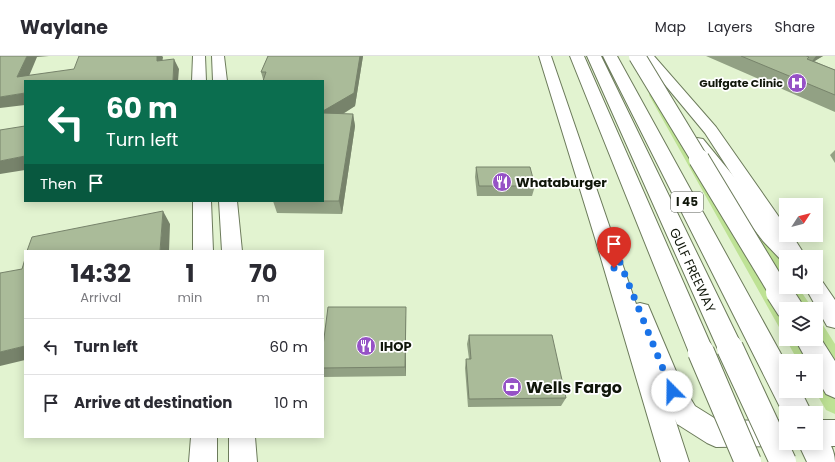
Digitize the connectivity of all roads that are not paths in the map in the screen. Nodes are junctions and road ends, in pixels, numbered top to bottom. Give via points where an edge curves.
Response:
1 (199, 56) edge
2 (218, 56) edge
3 (544, 56) edge
4 (577, 56) edge
5 (594, 56) edge
6 (610, 56) edge
7 (628, 56) edge
8 (637, 56) edge
9 (647, 56) edge
10 (199, 80) edge
11 (220, 80) edge
12 (202, 202) edge
13 (227, 202) edge
14 (231, 243) edge
15 (606, 243) junction
16 (203, 246) edge
17 (785, 250) edge
18 (791, 250) edge
19 (819, 294) edge
20 (786, 302) edge
21 (835, 319) edge
22 (812, 346) edge
23 (779, 377) edge
24 (835, 385) edge
25 (779, 433) edge
26 (823, 433) edge
27 (835, 433) edge
28 (204, 438) edge
29 (242, 438) edge
30 (817, 450) edge
31 (203, 462) edge
32 (243, 462) edge
33 (675, 462) edge
34 (748, 462) edge
35 (783, 462) edge
36 (823, 462) edge

1 - 10 main road
2 - 11 main road
3 - 15 main road
4 - 34 highway, GULF FREEWAY, bridge
5 - 35 highway, GULF FREEWAY / I 45, bridge
6 - 23 highway, GULF FREEWAY / I 45
7 - 17 highway via 770,235
8 - 20 highway, bridge
9 - 18 main road via 711,130
12 - 16 main road
13 - 14 main road
14 - 16 main road
15 - 25 main road via 617,255 672,391 686,415 716,434
15 - 33 main road
19 - 21 main road
22 - 24 highway
26 - 27 main road
28 - 31 main road
29 - 32 main road
30 - 36 highway

